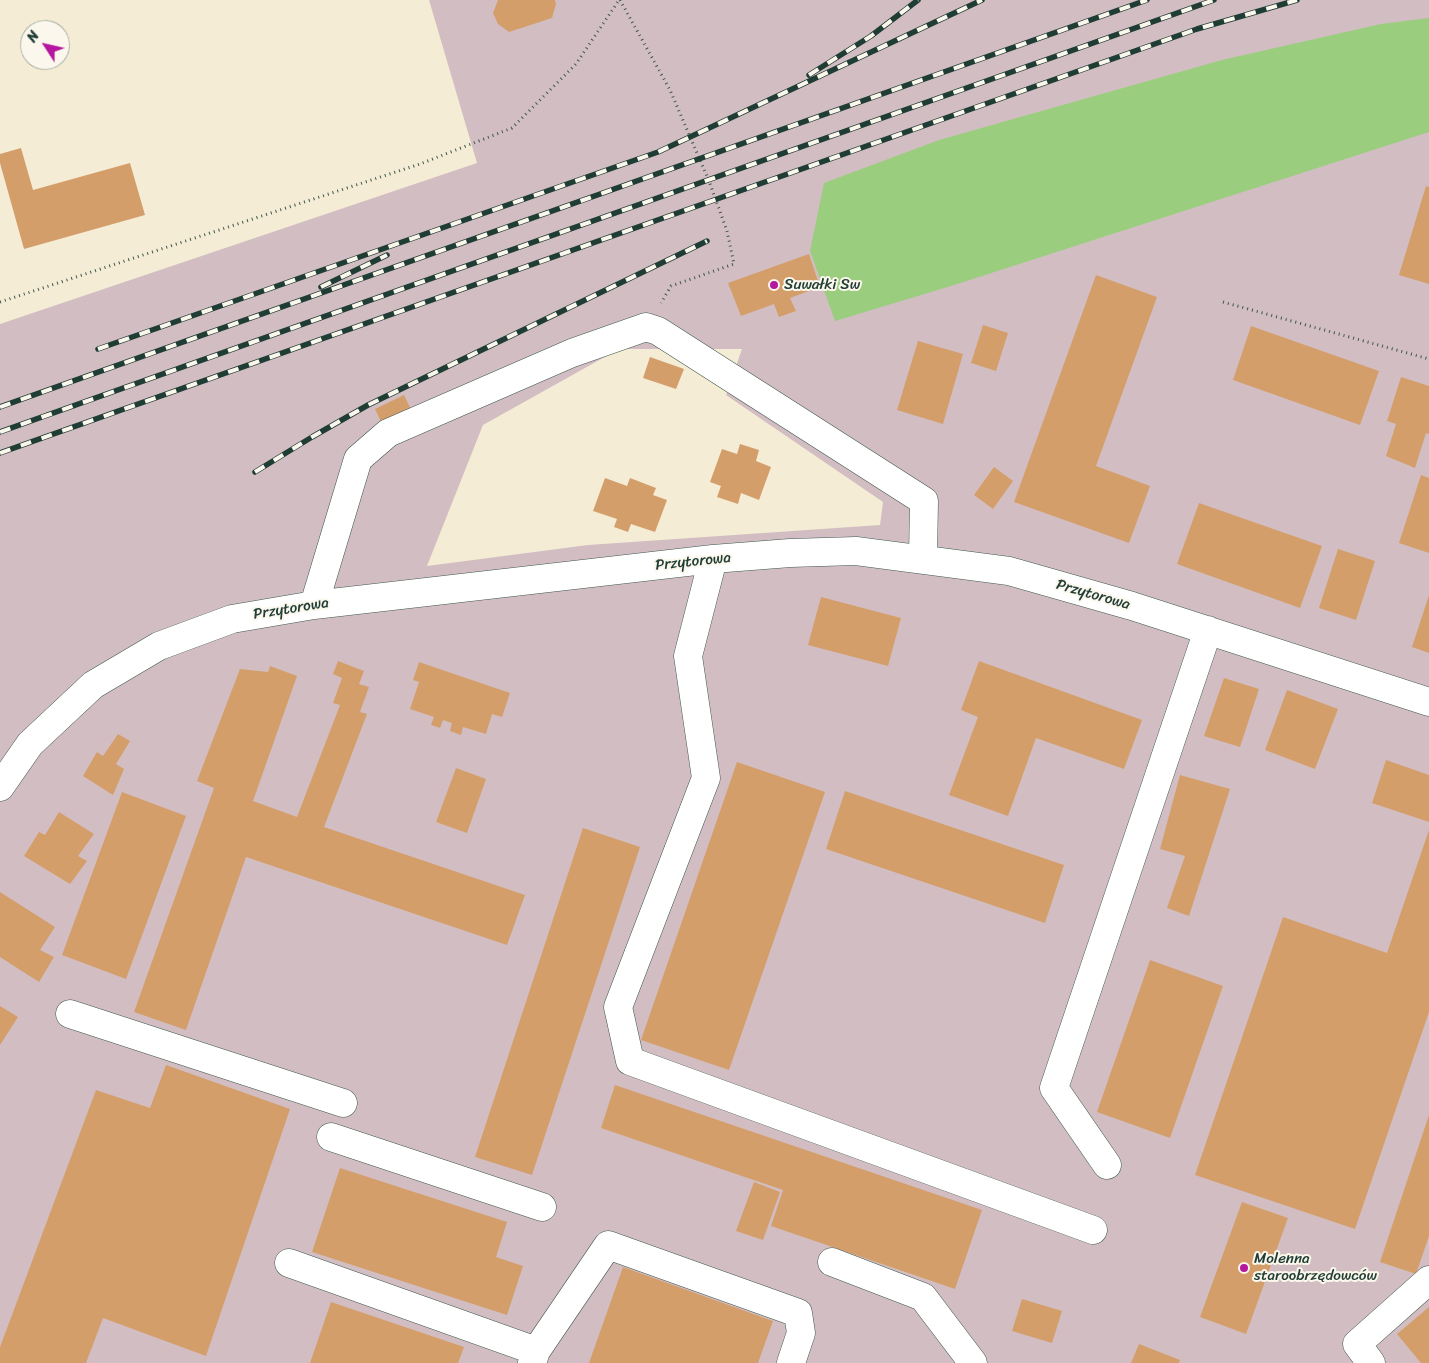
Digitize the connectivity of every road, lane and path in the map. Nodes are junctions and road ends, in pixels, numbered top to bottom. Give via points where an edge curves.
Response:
1 (620, 0) edge
2 (0, 302) edge
3 (1223, 302) dead end
4 (646, 327) junction
5 (1429, 359) edge
6 (923, 558) junction
7 (712, 559) junction
8 (314, 605) junction
9 (1208, 630) junction
10 (1429, 702) edge
11 (0, 787) edge
12 (70, 1014) dead end
13 (343, 1103) dead end
14 (331, 1137) dead end
15 (1107, 1165) dead end
16 (542, 1207) dead end
17 (1093, 1230) dead end
18 (832, 1262) dead end
19 (289, 1263) dead end
20 (1429, 1280) edge
21 (534, 1357) edge
22 (791, 1363) edge
23 (973, 1363) edge
24 (1371, 1363) edge

1 - 2 path via 576,64 512,128 420,164
1 - 4 path via 670,90 709,181 727,231 734,264 671,286
3 - 5 path
4 - 6 street via 658,331 924,501
4 - 8 street via 572,353 388,433 358,459
6 - 7 street, Przytorowa via 856,551
6 - 9 street, Przytorowa via 1009,571
7 - 8 street, Przytorowa
7 - 17 street via 688,656 706,778 618,1007 630,1061
8 - 11 street, Przytorowa via 232,619 159,646 93,685 30,744
9 - 10 street, Przytorowa
9 - 15 street via 1054,1088
12 - 13 street
14 - 16 street
18 - 23 street via 923,1297
19 - 21 street
20 - 24 street via 1357,1344
21 - 22 street via 608,1245 798,1313 801,1333

